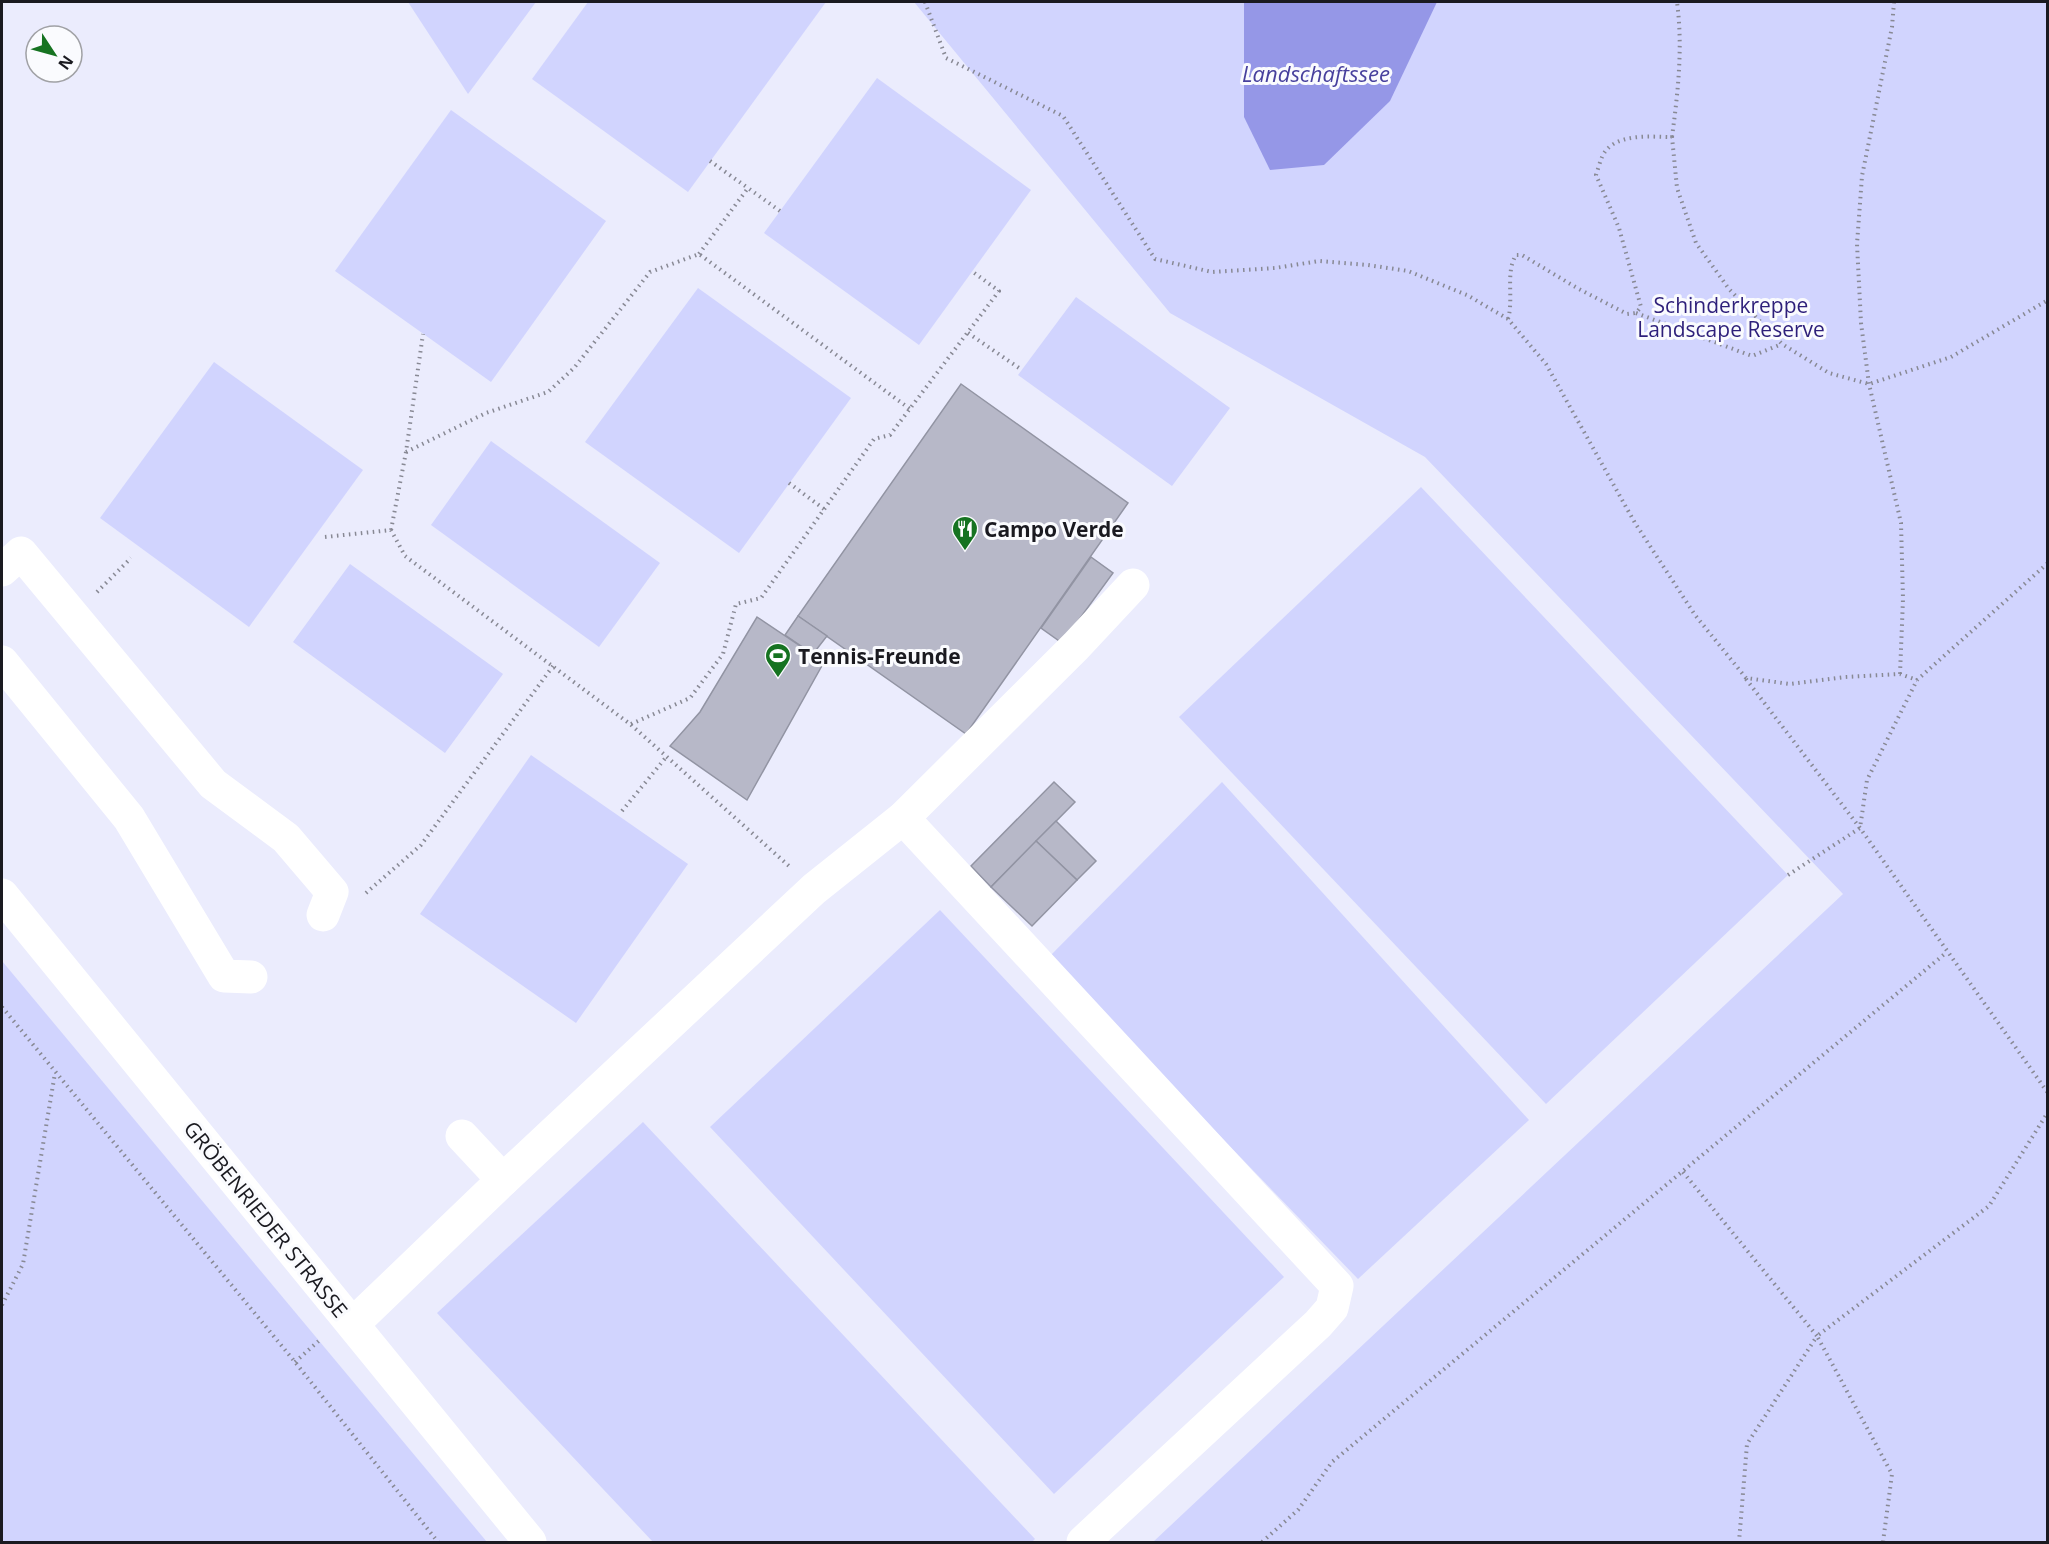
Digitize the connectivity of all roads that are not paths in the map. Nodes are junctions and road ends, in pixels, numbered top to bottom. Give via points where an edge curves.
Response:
1 (2, 570) edge
2 (1132, 585) dead end
3 (2, 662) edge
4 (903, 818) junction
5 (2, 895) edge
6 (323, 915) dead end
7 (251, 977) dead end
8 (462, 1136) dead end
9 (503, 1180) junction
10 (353, 1324) junction
11 (530, 1542) edge
12 (1083, 1542) edge

1 - 6 street via 21,553 213,784 286,838 332,892
2 - 4 street
3 - 7 street via 129,818 224,976
4 - 9 street via 814,889
4 - 12 street via 1338,1286 1332,1308 1318,1324
5 - 10 street, GRÖBENRIEDER STRASSE
8 - 9 street
9 - 10 street
10 - 11 street, GRÖBENRIEDER STRASSE

